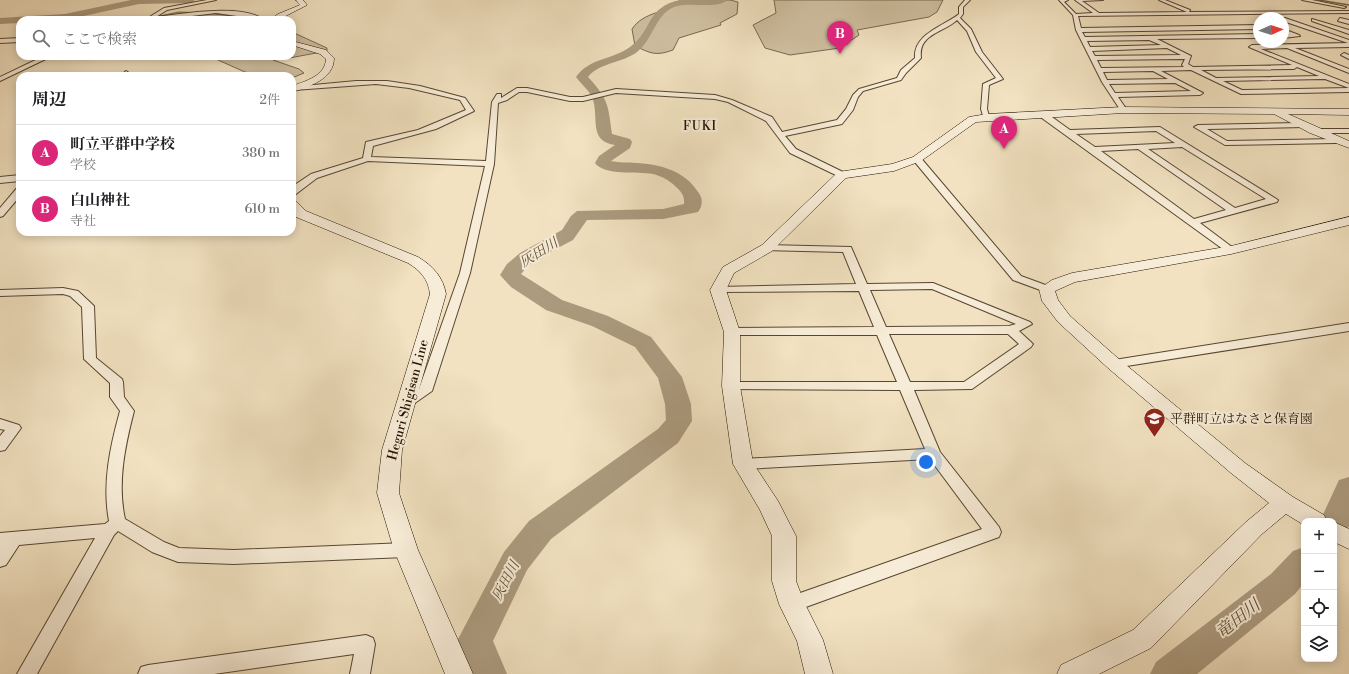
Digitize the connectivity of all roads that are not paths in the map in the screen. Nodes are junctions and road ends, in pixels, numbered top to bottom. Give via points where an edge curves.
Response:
1 (211, 0) edge
2 (214, 0) edge
3 (298, 0) edge
4 (968, 0) edge
5 (1066, 0) edge
6 (1101, 0) edge
7 (1161, 0) edge
8 (1304, 0) edge
9 (201, 2) junction
10 (1161, 6) dead end
11 (1176, 6) junction
12 (1086, 7) junction
13 (1094, 7) dead end
14 (1349, 8) edge
15 (1349, 12) edge
16 (1195, 13) junction
17 (1234, 13) junction
18 (1289, 13) edge
19 (1098, 14) junction
20 (1143, 14) junction
21 (1253, 14) edge
22 (1075, 15) junction
23 (152, 16) edge
24 (175, 16) edge
25 (253, 16) edge
26 (279, 16) edge
27 (957, 17) junction
28 (1289, 19) edge
29 (1253, 20) edge
30 (1314, 20) junction
31 (1289, 21) edge
32 (1349, 21) edge
33 (1078, 22) junction
34 (1086, 22) dead end
35 (1253, 27) edge
36 (1177, 29) junction
37 (1079, 30) junction
38 (1349, 32) edge
39 (1289, 33) edge
40 (1253, 36) edge
41 (1289, 36) edge
42 (1196, 37) junction
43 (1150, 38) junction
44 (1084, 39) junction
45 (16, 40) edge
46 (0, 41) edge
47 (1253, 41) edge
48 (1190, 42) dead end
49 (1348, 42) edge
50 (296, 44) edge
51 (1289, 44) edge
52 (1289, 46) edge
53 (1168, 47) junction
54 (1089, 48) junction
55 (1254, 48) edge
56 (1189, 57) junction
57 (1093, 58) junction
58 (40, 60) edge
59 (1299, 66) junction
60 (1191, 68) junction
61 (1153, 69) junction
62 (1100, 70) junction
63 (1349, 71) edge
64 (1328, 78) junction
65 (0, 79) edge
66 (1215, 80) junction
67 (1176, 81) junction
68 (1105, 82) junction
69 (1349, 86) edge
70 (296, 88) edge
71 (296, 89) edge
72 (504, 90) dead end
73 (1349, 90) edge
74 (1115, 95) junction
75 (495, 102) junction
76 (1123, 110) junction
77 (1273, 111) junction
78 (1349, 112) edge
79 (1042, 114) junction
80 (986, 117) junction
81 (1301, 125) junction
82 (1314, 131) junction
83 (1349, 131) edge
84 (1069, 132) junction
85 (782, 134) junction
86 (1335, 141) junction
87 (1183, 145) junction
88 (1349, 146) edge
89 (1140, 147) junction
90 (1093, 149) junction
91 (367, 159) junction
92 (917, 159) junction
93 (490, 164) junction
94 (842, 175) junction
95 (16, 178) edge
96 (0, 180) edge
97 (296, 188) edge
98 (16, 195) edge
99 (296, 209) edge
100 (1234, 211) junction
101 (0, 214) edge
102 (1349, 221) edge
103 (1192, 222) junction
104 (767, 248) junction
105 (1231, 250) junction
106 (864, 286) junction
107 (1047, 289) junction
108 (718, 290) junction
109 (0, 293) edge
110 (1349, 327) edge
111 (1011, 330) junction
112 (732, 332) junction
113 (882, 332) junction
114 (1114, 364) junction
115 (732, 386) junction
116 (906, 386) junction
117 (407, 402) junction
118 (0, 424) edge
119 (0, 446) edge
120 (934, 454) junction
121 (743, 464) junction
122 (1301, 513) edge
123 (113, 526) junction
124 (1337, 533) edge
125 (7, 539) edge
126 (1349, 540) edge
127 (406, 550) junction
128 (0, 560) edge
129 (792, 604) junction
130 (27, 674) edge
131 (148, 674) edge
132 (360, 674) edge
133 (459, 674) edge
134 (820, 674) edge
135 (1071, 674) edge

1 - 9 street
2 - 9 street
3 - 26 street via 304,5
4 - 27 street via 961,7 961,14
5 - 22 street via 1061,2
6 - 12 street via 1077,0
7 - 11 street
8 - 14 street
9 - 23 street via 166,9
10 - 11 street
11 - 16 street
12 - 13 street
12 - 19 street
15 - 18 street
16 - 17 street
16 - 20 street
17 - 21 street
17 - 29 street
19 - 20 street
19 - 22 street
20 - 36 street
22 - 33 street
24 - 25 street via 216,12
27 - 80 street via 969,30 979,52 1000,80 986,84
27 - 85 street via 920,43 917,49 918,58 904,69 899,79 858,93 839,122
28 - 30 street
30 - 32 street
30 - 38 street
31 - 49 street
33 - 34 street
33 - 37 street
35 - 36 street
36 - 37 street
36 - 42 street
37 - 44 street
39 - 41 street via 1297,36
40 - 42 street
42 - 43 street
43 - 44 street
43 - 53 street
44 - 54 street
45 - 46 street
47 - 48 street
49 - 51 street
50 - 70 street via 324,52 331,62 326,71 318,77
52 - 63 street
53 - 54 street
53 - 56 street
54 - 57 street
55 - 59 street
56 - 57 street
56 - 60 street via 1185,65
57 - 62 street
58 - 65 street
59 - 60 street
59 - 64 street
60 - 61 street
60 - 66 street
61 - 62 street
61 - 67 street
62 - 68 street
64 - 66 street
64 - 69 street
66 - 73 street via 1241,92
67 - 68 street
67 - 74 street via 1200,93
68 - 74 street
71 - 91 street via 359,82 394,84 463,99 470,111 439,126 405,137 369,144
72 - 75 street
74 - 76 street
75 - 85 street via 517,90 570,99 584,99 616,91 715,97 769,118
75 - 93 street
76 - 77 street
76 - 79 street
77 - 78 street
77 - 81 street
79 - 80 street
79 - 84 street
80 - 92 street via 973,119
81 - 82 street
81 - 86 street via 1198,127 1225,143
82 - 83 street
82 - 86 street
84 - 87 street via 1157,129
84 - 90 street
85 - 94 street via 786,143 797,154
86 - 88 street
87 - 89 street
87 - 100 street via 1274,200
89 - 90 street
89 - 100 street
90 - 103 street
91 - 93 street
91 - 97 street via 314,176
92 - 94 street via 894,168
92 - 107 street via 1017,278
93 - 117 street via 453,314 425,391
94 - 104 street
95 - 96 street
98 - 101 street
99 - 117 street, Heguri Shigisan Line via 301,214 413,260 432,274 438,294
100 - 103 street
102 - 105 street
103 - 105 street
104 - 106 street via 847,249
104 - 108 street via 728,270
105 - 107 street via 1072,278
106 - 108 street
106 - 111 street via 933,286 1026,324
106 - 113 street
107 - 114 street via 1050,301 1064,319
108 - 112 street
109 - 123 street via 63,291 74,293 88,306 90,359 117,382 117,397 127,411 117,448
110 - 114 street
111 - 113 street
111 - 116 street via 1027,344 967,386
112 - 113 street
112 - 115 street
113 - 116 street
114 - 122 street via 1238,468
115 - 116 street
115 - 121 street
116 - 120 street
117 - 127 street, Heguri Shigisan Line via 392,450 388,493
118 - 119 street via 14,428
120 - 121 street
120 - 129 street via 993,532
121 - 129 street via 770,507 784,536 784,581
122 - 135 street via 1254,528 1142,639
123 - 125 street
123 - 127 street via 178,555 234,558
123 - 130 street
124 - 126 street
125 - 128 street
127 - 133 street, Heguri Shigisan Line
129 - 134 street via 810,640
131 - 132 street via 366,644

